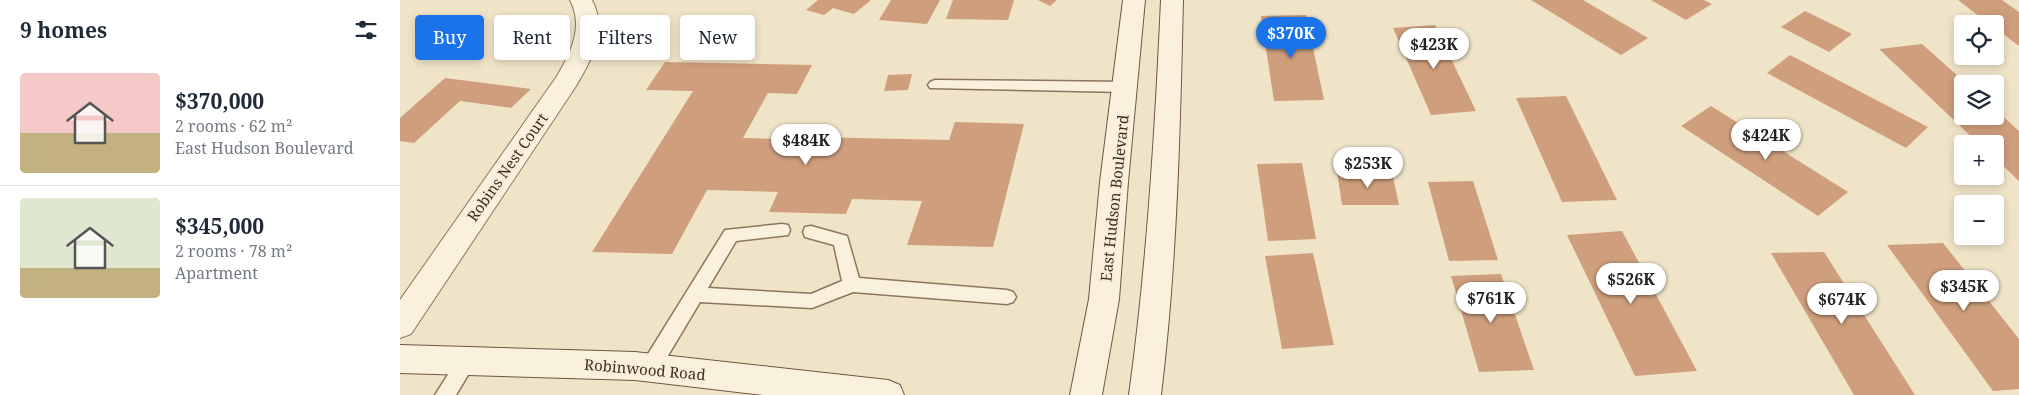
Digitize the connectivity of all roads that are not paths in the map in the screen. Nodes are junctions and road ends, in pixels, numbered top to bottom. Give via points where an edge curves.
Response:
1 (581, 0) edge
2 (1134, 0) edge
3 (1172, 0) edge
4 (935, 85) dead end
5 (1125, 87) junction
6 (782, 230) dead end
7 (811, 232) dead end
8 (852, 286) junction
9 (695, 294) junction
10 (1007, 297) dead end
11 (400, 325) edge
12 (400, 359) edge
13 (468, 360) junction
14 (650, 368) junction
15 (445, 395) edge
16 (888, 395) edge
17 (1086, 395) edge
18 (1145, 395) edge

1 - 11 main road, Robins Nest Court via 588,22 582,54
2 - 5 main road, East Hudson Boulevard
3 - 18 main road via 1156,311
4 - 5 lane
5 - 17 main road, East Hudson Boulevard via 1104,299
6 - 9 lane via 731,235
7 - 8 lane via 842,241
8 - 9 lane via 812,301
8 - 10 lane
9 - 14 lane
12 - 13 main road, Robinwood Road
13 - 14 main road, Robinwood Road
13 - 15 lane
14 - 16 main road, Robinwood Road

